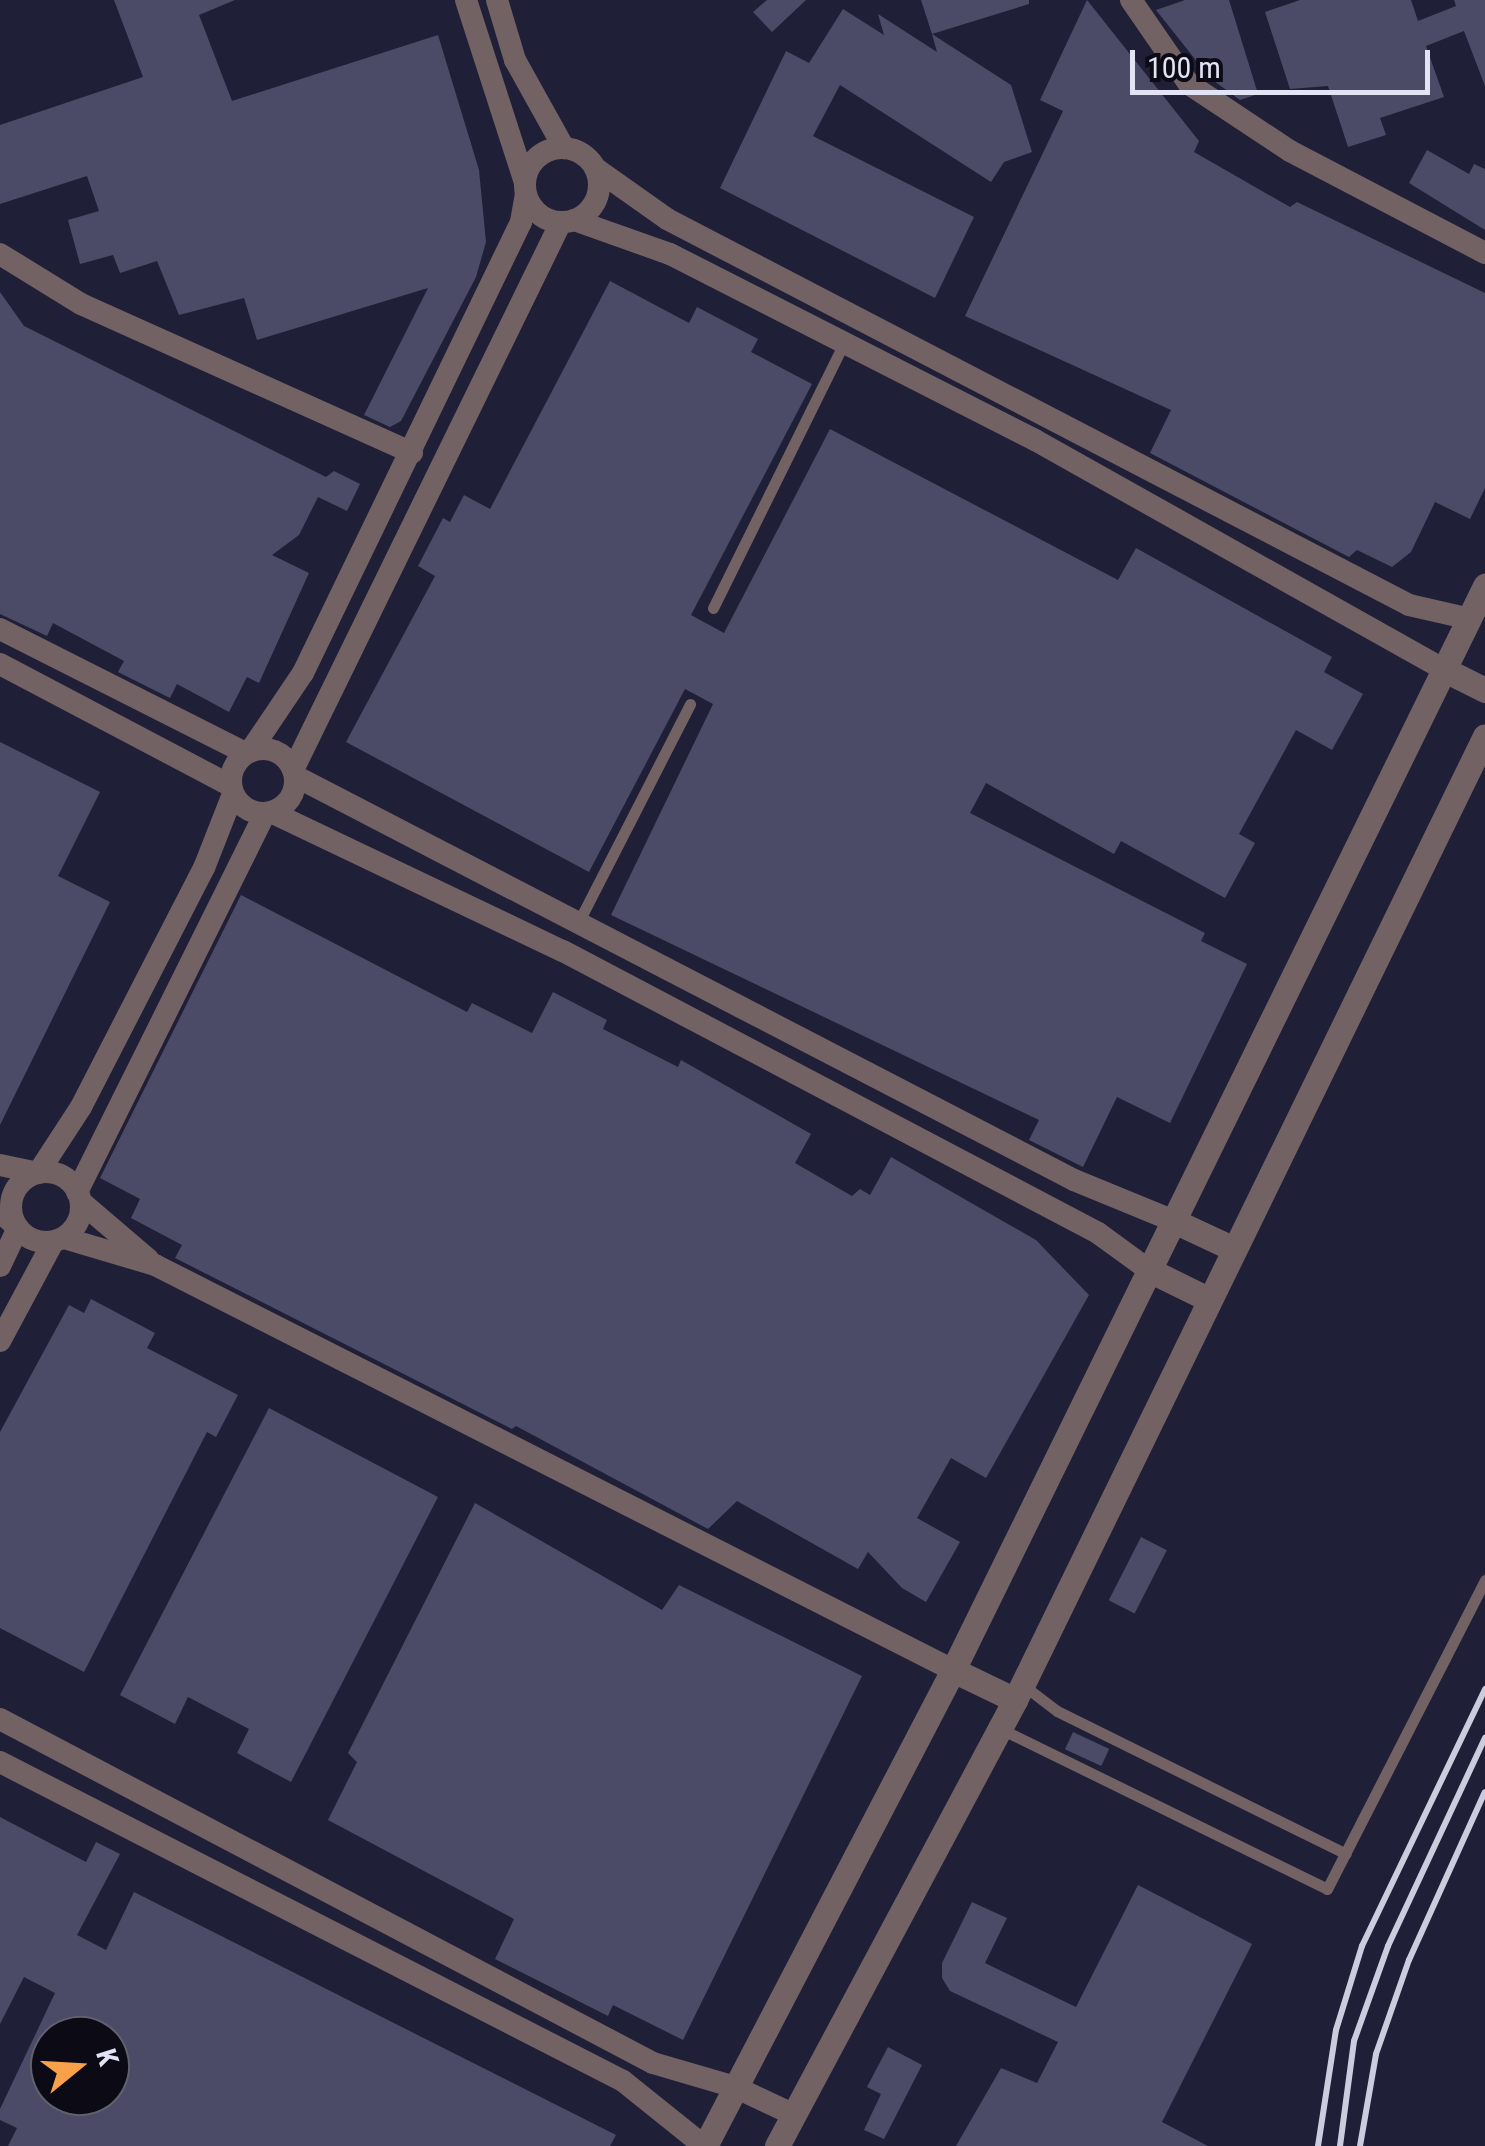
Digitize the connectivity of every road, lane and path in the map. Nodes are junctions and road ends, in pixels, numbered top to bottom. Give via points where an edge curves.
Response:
1 (466, 0) edge
2 (497, 0) edge
3 (1132, 0) edge
4 (564, 148) junction
5 (595, 168) junction
6 (526, 189) junction
7 (568, 221) junction
8 (1485, 253) edge
9 (0, 254) edge
10 (844, 343) junction
11 (912, 344) junction
12 (899, 372) junction
13 (1049, 414) junction
14 (1035, 440) junction
15 (412, 453) junction
16 (1485, 586) edge
17 (712, 608) dead end
18 (1477, 623) edge
19 (3, 637) edge
20 (0, 664) edge
21 (1444, 669) junction
22 (1485, 690) edge
23 (690, 704) dead end
24 (1485, 736) edge
25 (248, 752) junction
26 (294, 773) junction
27 (232, 790) junction
28 (268, 813) junction
29 (576, 926) junction
30 (562, 951) junction
31 (0, 1165) edge
32 (38, 1172) junction
33 (79, 1197) junction
34 (9, 1220) edge
35 (1174, 1221) junction
36 (58, 1240) junction
37 (1232, 1248) junction
38 (155, 1264) junction
39 (0, 1266) edge
40 (1150, 1270) junction
41 (1208, 1299) junction
42 (0, 1340) edge
43 (1485, 1580) edge
44 (953, 1670) junction
45 (1019, 1692) junction
46 (0, 1720) edge
47 (1000, 1728) junction
48 (0, 1762) edge
49 (1346, 1854) junction
50 (736, 2087) junction
51 (790, 2114) junction
52 (704, 2146) edge
53 (777, 2146) edge

1 - 6 street
2 - 4 street via 516,60
3 - 8 street via 1189,84 1290,151
4 - 5 street
4 - 6 street via 539,156
5 - 7 street via 594,204
5 - 11 street via 667,218
6 - 7 street via 538,213
6 - 15 street via 521,222
7 - 10 street via 670,254
7 - 26 street
9 - 15 street via 81,304
10 - 12 street
10 - 17 lane
11 - 12 street
11 - 13 street
12 - 14 street
13 - 14 street
13 - 18 street via 1409,605
14 - 21 street
15 - 25 street via 303,674
16 - 18 street
18 - 21 street
19 - 25 street
20 - 27 street
21 - 22 street
21 - 35 street
23 - 29 lane
24 - 37 street
25 - 26 street via 281,754
25 - 27 street via 235,764
26 - 28 street via 287,802
26 - 29 street
27 - 28 street via 246,808
27 - 32 street via 204,868 82,1108
28 - 30 street
28 - 33 street
29 - 30 street
29 - 35 street via 1074,1180
30 - 40 street via 1098,1232
31 - 32 street
32 - 33 street via 58,1174
32 - 34 street via 15,1191
33 - 36 street via 79,1222
33 - 38 street
34 - 36 street via 31,1239
34 - 39 street
35 - 37 street
35 - 40 street
36 - 38 street
36 - 42 street
37 - 41 street
38 - 44 street
40 - 41 street
40 - 44 street
41 - 45 street
43 - 49 lane
44 - 45 street
44 - 50 street
45 - 47 street
45 - 49 lane
46 - 50 street via 653,2063
47 - 49 lane via 1327,1889
47 - 51 street
48 - 52 street via 623,2081
50 - 51 street
50 - 52 street
51 - 53 street

